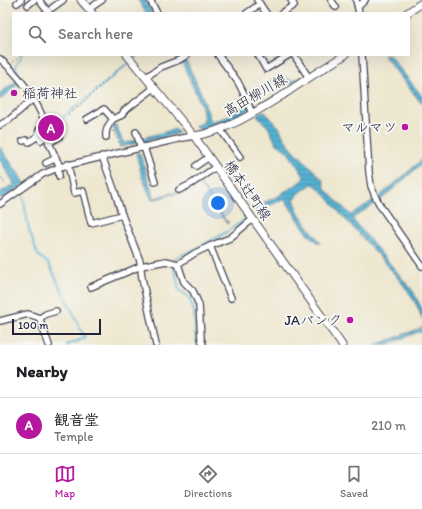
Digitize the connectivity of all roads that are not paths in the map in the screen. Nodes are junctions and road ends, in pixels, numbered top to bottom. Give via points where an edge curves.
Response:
1 (34, 0) edge
2 (39, 0) edge
3 (63, 0) edge
4 (81, 0) edge
5 (102, 0) edge
6 (150, 0) edge
7 (291, 0) edge
8 (331, 0) edge
9 (356, 0) edge
10 (365, 0) edge
11 (259, 2) edge
12 (422, 3) edge
13 (28, 5) dead end
14 (336, 7) dead end
15 (358, 7) junction
16 (51, 11) edge
17 (90, 11) edge
18 (156, 12) edge
19 (248, 12) edge
20 (265, 12) edge
21 (284, 12) edge
22 (359, 12) edge
23 (408, 12) edge
24 (184, 56) edge
25 (219, 56) edge
26 (259, 56) edge
27 (287, 56) edge
28 (295, 56) edge
29 (343, 56) edge
30 (362, 56) edge
31 (0, 59) edge
32 (130, 59) edge
33 (146, 77) junction
34 (309, 78) junction
35 (154, 88) junction
36 (33, 99) junction
37 (251, 112) junction
38 (87, 119) dead end
39 (111, 121) junction
40 (0, 125) edge
41 (43, 127) junction
42 (220, 129) junction
43 (136, 132) dead end
44 (47, 136) junction
45 (194, 136) junction
46 (60, 137) dead end
47 (106, 137) dead end
48 (23, 141) dead end
49 (49, 143) junction
50 (142, 147) junction
51 (102, 156) junction
52 (210, 157) junction
53 (240, 157) dead end
54 (56, 158) junction
55 (46, 163) dead end
56 (68, 164) junction
57 (196, 166) dead end
58 (216, 166) junction
59 (59, 167) junction
60 (59, 176) dead end
61 (156, 182) dead end
62 (179, 190) dead end
63 (0, 204) edge
64 (122, 214) junction
65 (253, 219) junction
66 (210, 246) junction
67 (178, 264) junction
68 (140, 266) junction
69 (422, 266) edge
70 (91, 287) dead end
71 (231, 298) dead end
72 (56, 311) dead end
73 (40, 318) junction
74 (0, 321) edge
75 (49, 345) edge
76 (156, 345) edge
77 (203, 345) edge
78 (342, 345) edge

1 - 13 street
2 - 16 street
3 - 16 street
4 - 17 main road
5 - 17 street
6 - 18 street
7 - 21 street via 294,5
8 - 14 street
9 - 15 street
10 - 15 street
11 - 19 street
11 - 20 street
12 - 23 main road
15 - 22 street
24 - 33 street
25 - 37 street via 238,82
26 - 27 street via 266,69
28 - 34 street
29 - 34 main road, 高田柳川線
30 - 69 street via 372,186 381,207
31 - 36 street via 15,73
32 - 33 main road, 橋本辻町線
33 - 35 main road, 橋本辻町線
34 - 37 main road, 高田柳川線
35 - 39 street
35 - 45 main road, 橋本辻町線
36 - 40 street
36 - 41 street via 40,110
37 - 42 main road, 高田柳川線
38 - 39 street via 104,109
39 - 47 street
41 - 44 street
41 - 44 street via 41,140
41 - 44 street via 56,127
41 - 48 street via 30,142
42 - 45 main road, 高田柳川線
42 - 53 street
43 - 50 street
44 - 49 street
45 - 50 street
45 - 52 main road, 橋本辻町線
46 - 49 street
49 - 54 street
50 - 51 street
50 - 61 street
51 - 56 street
51 - 64 street
52 - 57 street
52 - 58 main road, 橋本辻町線
54 - 55 street
54 - 59 street
56 - 59 street
56 - 64 street via 74,193 83,191 91,223
58 - 62 street
58 - 65 main road, 橋本辻町線
59 - 60 street
59 - 63 street via 43,174
64 - 68 street
65 - 66 street via 230,238
65 - 78 main road, 橋本辻町線
66 - 67 street
66 - 71 street
67 - 68 street via 166,261
67 - 77 street via 184,282 193,291 199,305
68 - 70 street
68 - 76 street
72 - 73 street
73 - 74 street via 28,314
73 - 75 street

